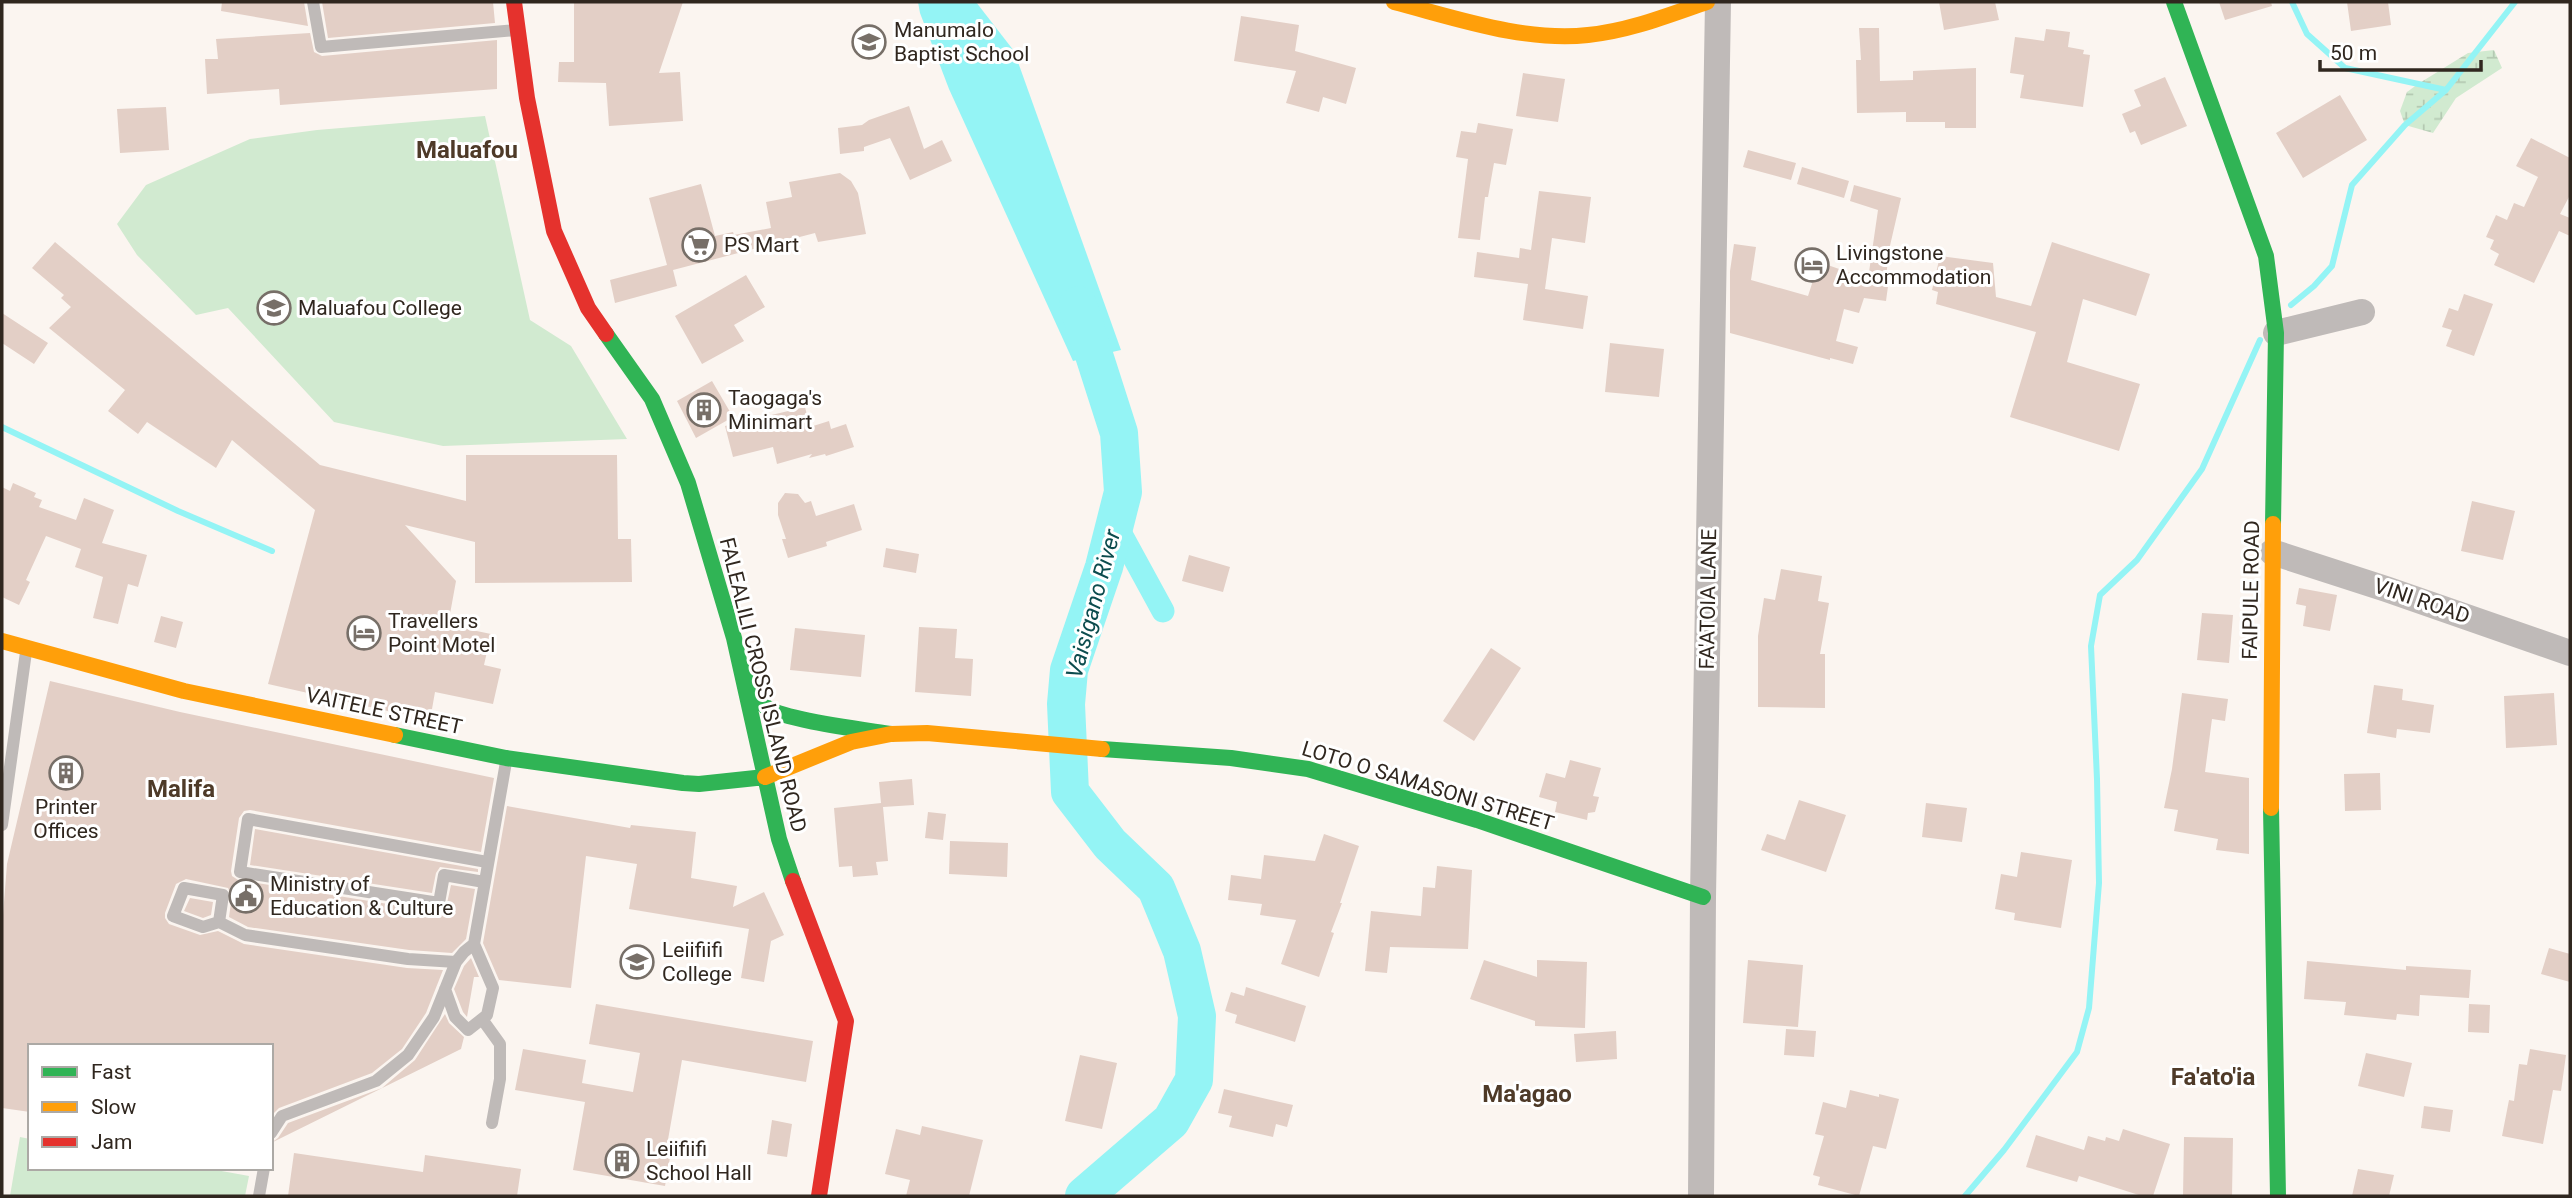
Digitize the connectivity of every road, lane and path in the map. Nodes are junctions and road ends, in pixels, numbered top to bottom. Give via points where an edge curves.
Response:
1 (313, 2) edge
2 (514, 2) edge
3 (1394, 2) edge
4 (1707, 2) edge
5 (1718, 2) edge
6 (2174, 2) edge
7 (517, 30) junction
8 (2362, 312) dead end
9 (2276, 333) junction
10 (2272, 552) junction
11 (734, 638) junction
12 (2, 640) edge
13 (27, 648) junction
14 (2570, 653) edge
15 (891, 734) junction
16 (506, 758) junction
17 (765, 777) junction
18 (2, 825) edge
19 (487, 862) junction
20 (484, 882) junction
21 (1703, 897) junction
22 (219, 922) dead end
23 (474, 944) junction
24 (456, 962) junction
25 (445, 989) junction
26 (482, 1019) junction
27 (492, 1123) dead end
28 (273, 1130) edge
29 (264, 1170) edge
30 (259, 1196) edge
31 (819, 1196) edge
32 (1701, 1196) edge
33 (2278, 1196) edge

1 - 7 lane via 321,47
2 - 7 main road, FALEALILI CROSS ISLAND ROAD
3 - 4 main road via 1502,27 1587,35
5 - 21 street, FA'ATOIA LANE
6 - 9 main road, FAIPULE ROAD via 2266,256
7 - 11 main road, FALEALILI CROSS ISLAND ROAD via 554,231 588,308 652,399 688,483
8 - 9 street
9 - 10 main road, FAIPULE ROAD
10 - 14 street, VINI ROAD
10 - 33 main road, FAIPULE ROAD via 2271,882
11 - 15 main road via 767,708
11 - 17 main road, FALEALILI CROSS ISLAND ROAD
12 - 13 main road, VAITELE STREET
13 - 16 main road, VAITELE STREET via 184,691
13 - 18 lane
15 - 17 main road via 822,752
15 - 21 main road, LOTO O SAMASONI STREET via 927,733 1231,758 1308,769 1477,820
16 - 17 main road, VAITELE STREET via 682,783
16 - 19 lane
17 - 31 main road, FALEALILI CROSS ISLAND ROAD via 784,853 846,1021
19 - 20 lane
19 - 20 lane via 248,819 240,872 439,904 444,875
20 - 23 lane
21 - 32 street, FA'ATOIA LANE
22 - 24 lane via 245,936
23 - 24 lane
23 - 26 lane via 493,988
24 - 25 lane
25 - 26 lane via 455,1017 468,1030
25 - 28 lane via 434,1017 408,1055 376,1082 282,1116
26 - 27 lane via 500,1044 500,1079
29 - 30 lane

